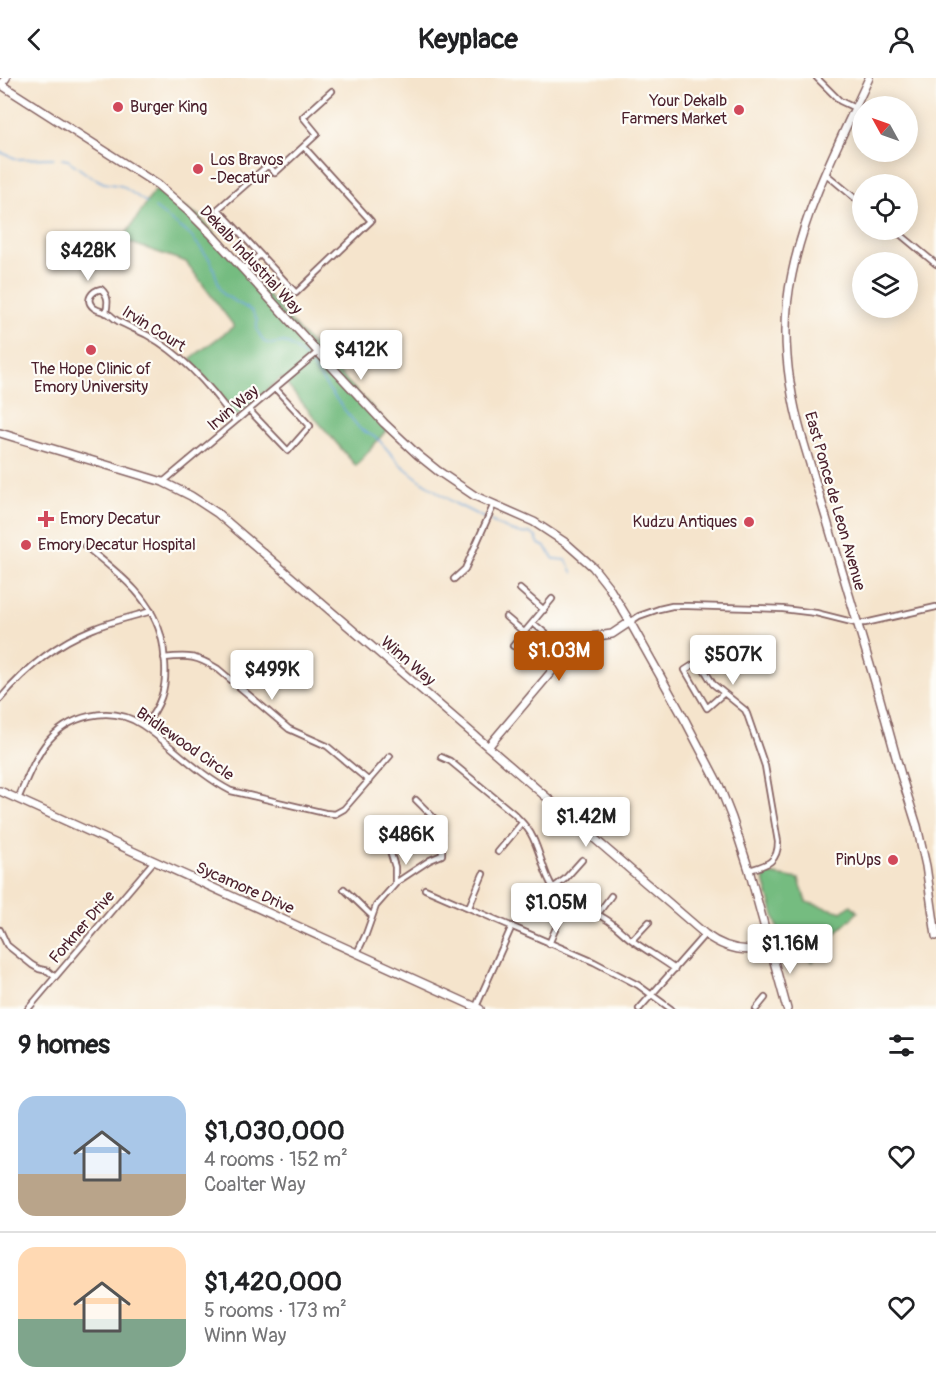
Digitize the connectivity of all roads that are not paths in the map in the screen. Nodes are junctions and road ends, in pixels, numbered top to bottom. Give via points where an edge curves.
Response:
1 (6, 78) edge
2 (817, 78) edge
3 (869, 78) edge
4 (0, 84) edge
5 (332, 91) dead end
6 (861, 96) edge
7 (852, 107) edge
8 (852, 115) edge
9 (304, 147) junction
10 (826, 174) junction
11 (852, 196) edge
12 (907, 240) edge
13 (260, 255) junction
14 (936, 264) edge
15 (243, 269) junction
16 (106, 313) junction
17 (318, 352) junction
18 (275, 388) junction
19 (249, 410) junction
20 (235, 421) junction
21 (0, 433) edge
22 (164, 482) junction
23 (495, 504) junction
24 (86, 546) dead end
25 (454, 579) dead end
26 (520, 589) dead end
27 (552, 599) dead end
28 (936, 607) edge
29 (544, 610) junction
30 (151, 611) junction
31 (506, 617) dead end
32 (630, 622) junction
33 (533, 623) junction
34 (856, 623) junction
35 (525, 633) junction
36 (513, 646) dead end
37 (568, 652) junction
38 (164, 658) junction
39 (724, 693) junction
40 (0, 699) edge
41 (144, 726) junction
42 (488, 747) junction
43 (390, 756) dead end
44 (441, 757) dead end
45 (369, 781) junction
46 (0, 790) edge
47 (18, 799) junction
48 (416, 800) dead end
49 (522, 823) junction
50 (390, 851) dead end
51 (498, 852) dead end
52 (582, 860) dead end
53 (154, 861) junction
54 (749, 870) junction
55 (483, 874) dead end
56 (394, 884) junction
57 (553, 888) junction
58 (344, 889) dead end
59 (425, 889) dead end
60 (611, 896) dead end
61 (567, 903) junction
62 (469, 907) junction
63 (597, 915) junction
64 (372, 916) junction
65 (649, 922) dead end
66 (512, 927) junction
67 (0, 930) edge
68 (705, 934) junction
69 (936, 936) edge
70 (632, 940) junction
71 (549, 944) junction
72 (770, 946) junction
73 (357, 953) junction
74 (675, 969) junction
75 (55, 977) junction
76 (652, 994) junction
77 (765, 998) dead end
78 (477, 1008) edge
79 (28, 1009) edge
80 (639, 1009) edge
81 (671, 1009) edge
82 (756, 1009) edge
83 (787, 1009) edge

1 - 4 main road
2 - 7 street via 840,101
3 - 6 main road, East Ponce de Leon Avenue
4 - 15 main road, Dekalb Industrial Way via 158,185
5 - 9 street via 303,117 317,134
8 - 10 main road, East Ponce de Leon Avenue
9 - 13 street via 275,173 268,165 218,209
9 - 13 street via 371,221 296,293
10 - 11 street
10 - 34 main road, East Ponce de Leon Avenue via 792,274 786,323 787,365 797,419
12 - 14 street
13 - 15 street
15 - 17 main road, Dekalb Industrial Way
16 - 16 street, Irvin Court via 107,295 96,290 91,294 91,305
16 - 20 street, Irvin Court via 189,365
17 - 18 street, Irvin Way
17 - 23 main road, Dekalb Industrial Way via 418,455 475,496
18 - 19 street, Irvin Way
18 - 19 street via 310,426 288,451
19 - 20 street, Irvin Way
20 - 22 street, Irvin Way
21 - 22 main road, Winn Way
22 - 42 main road, Winn Way via 217,513
23 - 25 street via 465,569
23 - 32 main road, Dekalb Industrial Way via 566,543 593,567
24 - 30 street via 129,582
26 - 29 street
27 - 29 street
28 - 34 street
29 - 33 street
30 - 38 street
30 - 40 street via 95,628 58,647 25,672
31 - 35 street
32 - 34 street via 652,610 688,606 783,609
32 - 37 main road via 612,634 582,638
32 - 54 main road, Dekalb Industrial Way via 719,785
33 - 35 street
33 - 37 street
34 - 69 main road, East Ponce de Leon Avenue via 917,826
35 - 36 street
37 - 42 main road
38 - 41 street via 164,692
38 - 45 street via 184,656 207,662 289,729 327,746
39 - 39 street via 712,684 699,661 685,670 707,708
39 - 54 street via 747,714 765,766 778,842 778,852 772,861
41 - 45 street, Bridlewood Circle via 226,788 310,810 330,814 340,811
41 - 47 street, Bridlewood Circle via 123,716 103,714 66,725 45,745
42 - 68 main road, Winn Way
43 - 45 street, Bridlewood Circle
44 - 49 street
46 - 47 main road, Sycamore Drive
47 - 53 main road, Sycamore Drive
48 - 56 street via 438,821 442,855
49 - 51 street
49 - 57 street via 532,835
50 - 56 street via 395,867
52 - 57 street
53 - 73 main road, Sycamore Drive
53 - 75 street, Forkner Drive
54 - 72 main road, Dekalb Industrial Way
55 - 62 street
56 - 64 street
57 - 61 street
58 - 64 street
59 - 62 street
60 - 63 street
61 - 63 street
61 - 71 street
62 - 66 street
63 - 70 street
64 - 73 street
65 - 70 street
66 - 71 street
66 - 78 street
67 - 75 street via 7,945
68 - 72 main road, Winn Way via 734,949
68 - 74 street
70 - 74 street
71 - 76 street
72 - 83 main road, Dekalb Industrial Way
73 - 78 main road, Sycamore Drive
74 - 76 street
75 - 79 street, Forkner Drive
76 - 80 street
76 - 81 street
77 - 82 street

